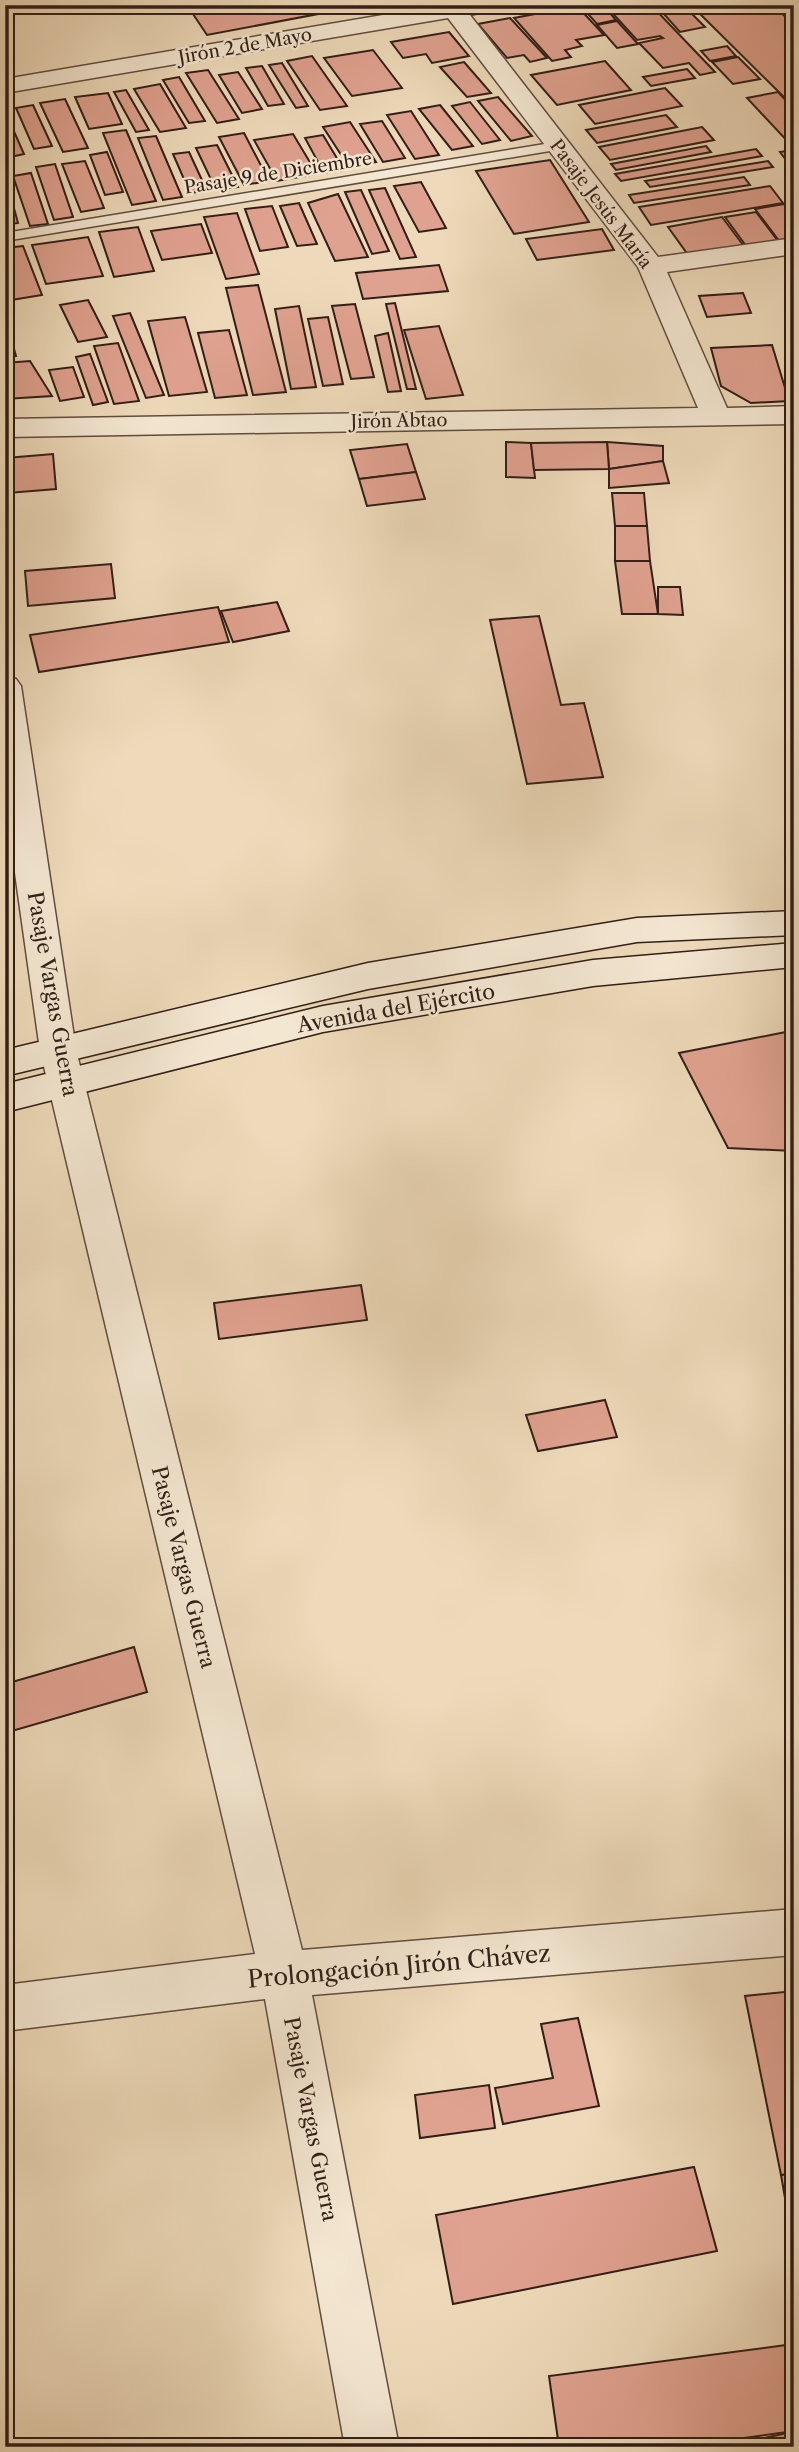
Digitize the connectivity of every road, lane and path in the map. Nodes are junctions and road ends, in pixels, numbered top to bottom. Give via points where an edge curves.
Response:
1 (485, 5) edge
2 (454, 10) junction
3 (5, 86) edge
4 (557, 146) junction
5 (5, 237) edge
6 (794, 246) edge
7 (651, 266) junction
8 (794, 415) edge
9 (716, 416) junction
10 (5, 428) edge
11 (5, 686) edge
12 (794, 923) edge
13 (794, 955) edge
14 (5, 1063) edge
15 (62, 1066) junction
16 (5, 1098) edge
17 (794, 1932) edge
18 (284, 1974) junction
19 (5, 2008) edge
20 (372, 2447) edge

1 - 2 street, Jirón 2 de Mayo
2 - 3 street, Jirón 2 de Mayo
2 - 4 street, Pasaje Jesús María
4 - 5 lane, Pasaje 9 de Diciembre
4 - 7 street, Pasaje Jesús María
6 - 7 street
7 - 9 street, Pasaje Jesús María
8 - 9 street, Jirón Abtao
9 - 10 street, Jirón Abtao
11 - 15 street, Pasaje Vargas Guerra
12 - 15 street, Avenida del Ejército via 637,930 368,976
13 - 15 street, Avenida del Ejército via 593,973
14 - 15 street, Avenida del Ejército
15 - 16 street, Avenida del Ejército
15 - 18 street, Pasaje Vargas Guerra
17 - 18 street, Prolongación Jirón Chávez
18 - 19 street, Prolongación Jirón Chávez
18 - 20 street, Pasaje Vargas Guerra

